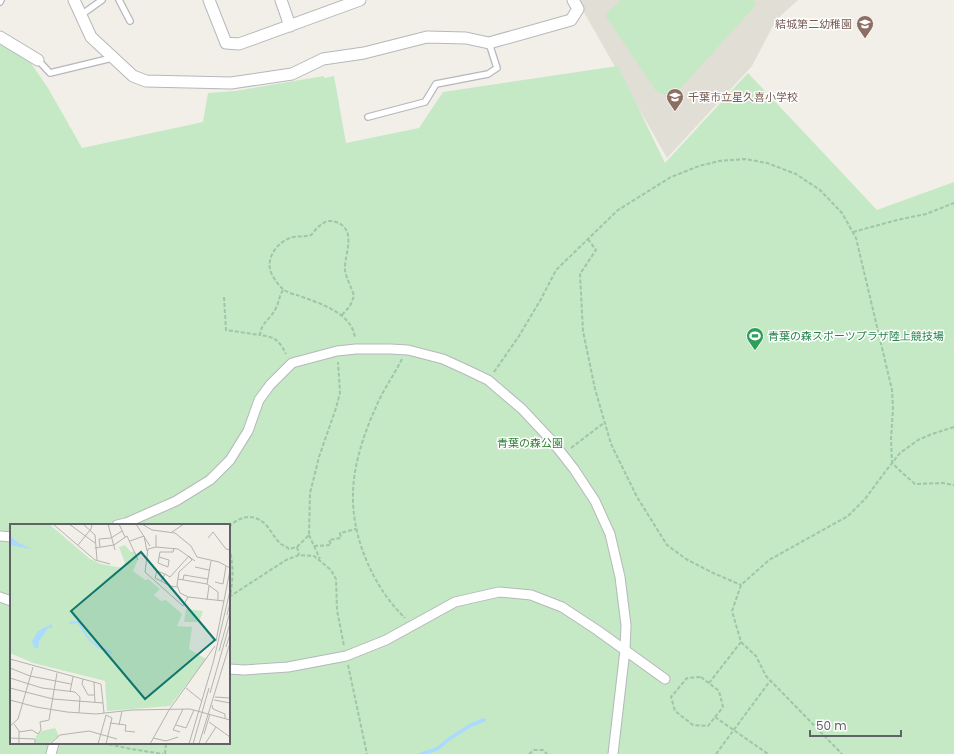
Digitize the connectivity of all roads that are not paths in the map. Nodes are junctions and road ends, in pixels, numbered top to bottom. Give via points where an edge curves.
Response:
1 (74, 0) edge
2 (102, 0) edge
3 (119, 0) edge
4 (209, 0) edge
5 (281, 0) edge
6 (360, 0) edge
7 (573, 0) edge
8 (81, 15) junction
9 (130, 21) dead end
10 (290, 26) junction
11 (0, 37) edge
12 (488, 43) junction
13 (112, 58) junction
14 (38, 60) joint
15 (368, 118) dead end
16 (122, 524) edge
17 (0, 597) edge
18 (10, 601) edge
19 (625, 650) junction
20 (230, 669) edge
21 (664, 679) dead end
22 (54, 744) edge
23 (51, 754) edge
24 (613, 754) edge

1 - 8 street
2 - 8 lane
3 - 9 lane
4 - 10 street via 226,43 239,44
5 - 10 street
6 - 10 street
7 - 12 street via 578,9 571,20
8 - 13 street via 91,37
11 - 14 street
12 - 13 street via 466,38 427,38 364,53 322,59 292,74 231,83 146,81 133,76
12 - 15 lane via 498,68 488,74 436,84 425,102
13 - 14 lane via 50,73
16 - 19 street via 176,500 210,480 230,460 248,431 260,400 270,385 292,363 336,351 408,350 443,359 488,380 522,409 562,454 595,501 610,534 620,577 626,625
17 - 18 street
19 - 20 street via 562,607 531,594 499,592 455,602 386,640 346,656 288,667
19 - 21 street
19 - 24 street
22 - 23 street

